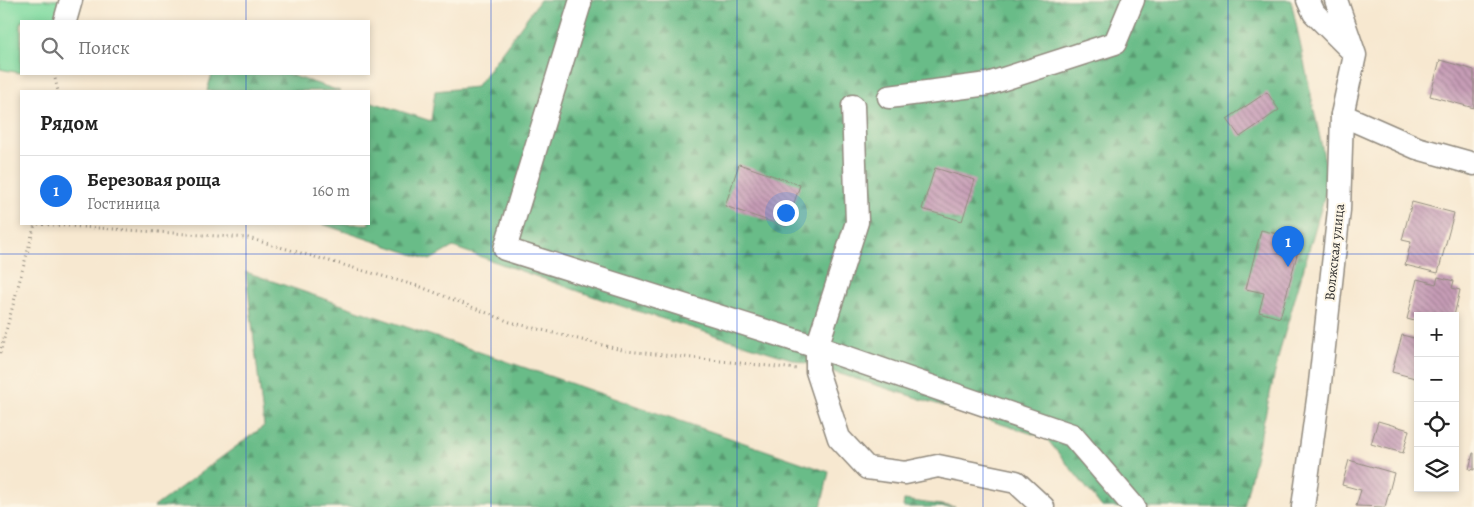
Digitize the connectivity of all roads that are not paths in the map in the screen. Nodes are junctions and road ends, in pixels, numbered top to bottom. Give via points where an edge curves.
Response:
1 (71, 0) edge
2 (1133, 0) edge
3 (1308, 0) edge
4 (1336, 0) edge
5 (580, 3) dead end
6 (65, 20) edge
7 (1356, 55) junction
8 (889, 97) dead end
9 (853, 106) dead end
10 (1342, 116) junction
11 (1474, 164) edge
12 (817, 348) junction
13 (1043, 507) edge
14 (1134, 507) edge
15 (1303, 507) edge

1 - 6 street
2 - 8 street via 1115,43 988,84
3 - 7 street via 1314,13
4 - 7 street
5 - 12 street via 505,250
7 - 10 street, Волжская улица
9 - 12 street via 857,222
10 - 11 street via 1417,148
10 - 15 street, Волжская улица via 1339,210
12 - 13 street via 817,371 840,438 867,468 905,473 938,466 1016,482
12 - 14 street via 1072,435

